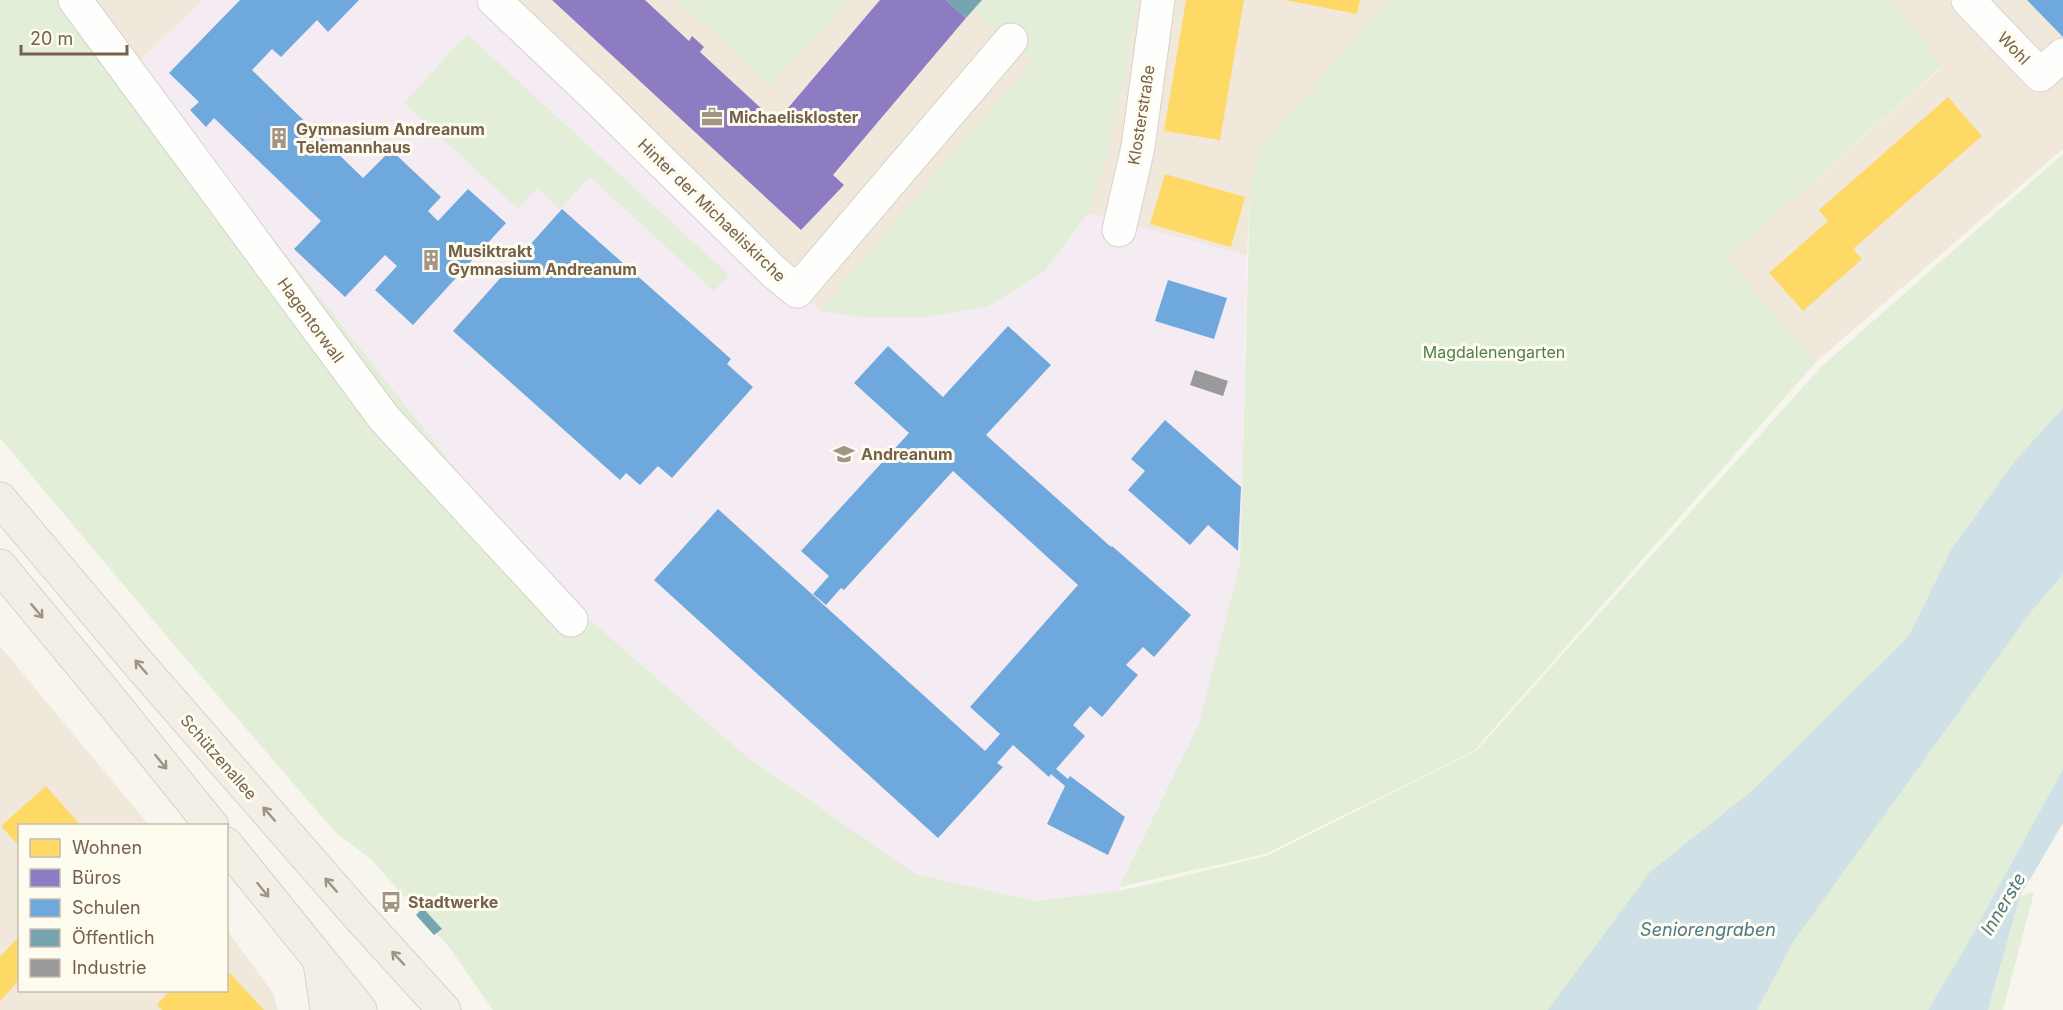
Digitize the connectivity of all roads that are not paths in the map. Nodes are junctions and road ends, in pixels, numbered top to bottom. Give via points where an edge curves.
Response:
1 (75, 0) edge
2 (494, 0) edge
3 (1158, 0) edge
4 (1968, 0) edge
5 (1011, 40) dead end
6 (2063, 55) edge
7 (1119, 230) dead end
8 (0, 499) edge
9 (0, 566) edge
10 (571, 620) dead end
11 (211, 824) edge
12 (228, 847) edge
13 (320, 962) junction
14 (327, 1010) edge
15 (360, 1010) edge
16 (444, 1010) edge

1 - 10 street, Hagentorwall via 384,418
2 - 5 street, Hinter der Michaeliskirche via 797,291
3 - 7 street, Klosterstraße via 1138,147
4 - 6 street, Wohl via 2040,75
16 -> 8 main road, Schützenallee via 138,663
9 -> 11 main road
12 -> 13 main road
13 - 14 main road
13 - 15 main road

